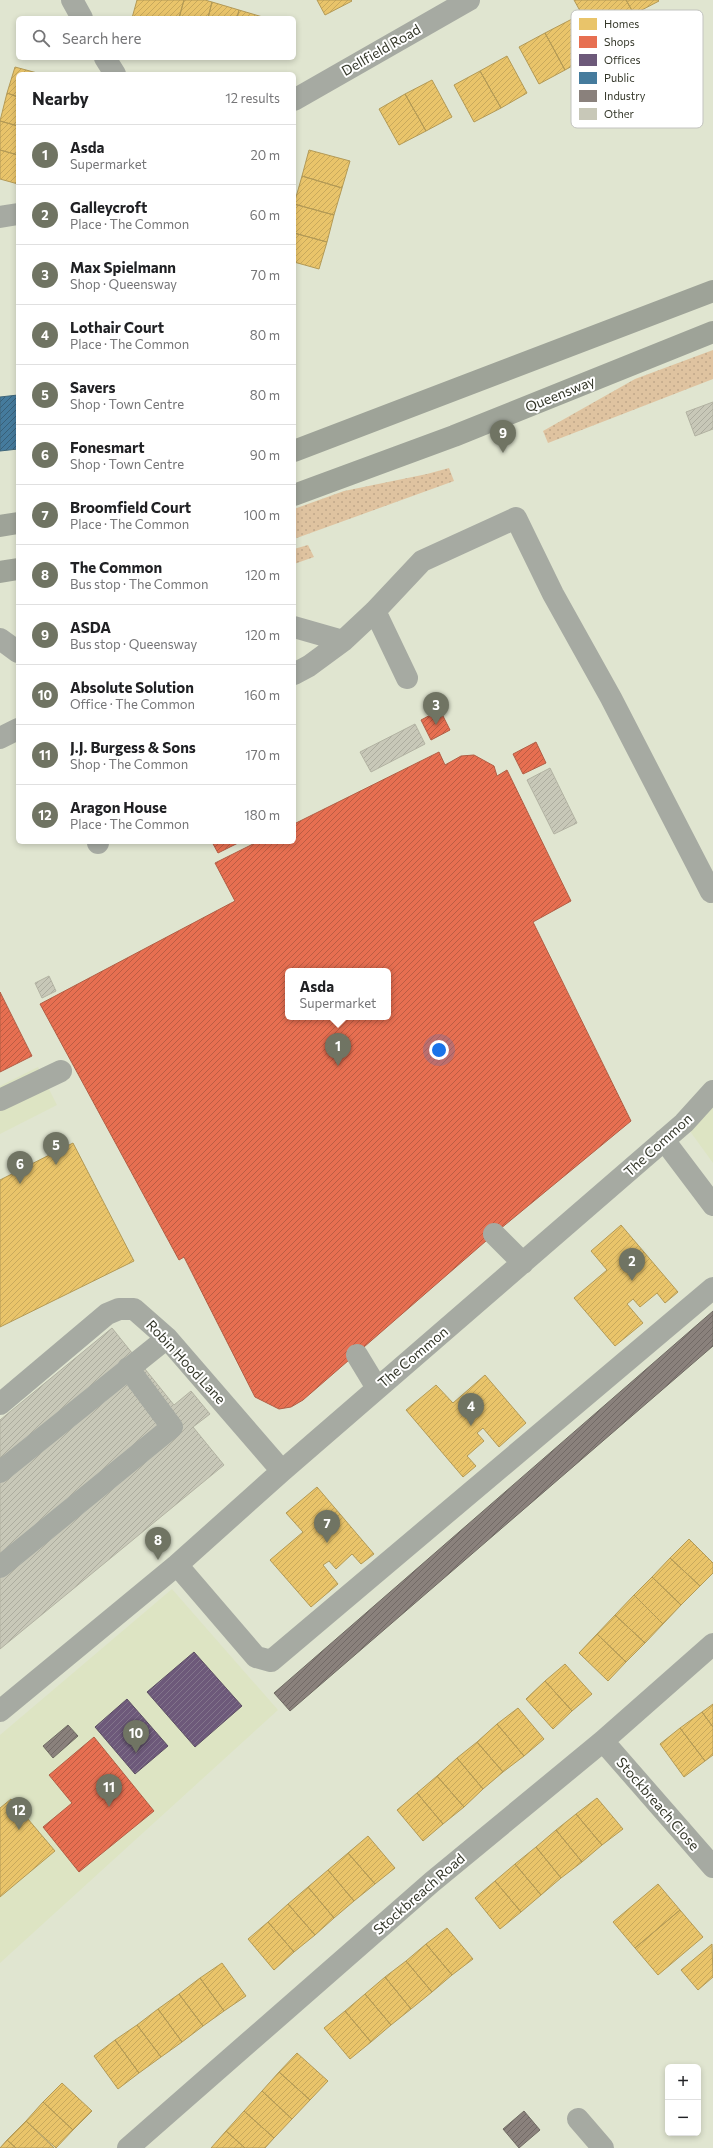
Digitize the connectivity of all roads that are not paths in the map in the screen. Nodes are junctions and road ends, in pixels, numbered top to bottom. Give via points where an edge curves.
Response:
1 (72, 0) edge
2 (469, 0) edge
3 (81, 16) edge
4 (106, 60) edge
5 (114, 72) edge
6 (296, 99) edge
7 (16, 214) edge
8 (0, 217) edge
9 (713, 291) edge
10 (713, 332) edge
11 (296, 450) edge
12 (296, 494) edge
13 (16, 523) edge
14 (0, 526) edge
15 (16, 569) edge
16 (0, 572) edge
17 (375, 611) junction
18 (296, 628) edge
19 (0, 639) edge
20 (343, 641) junction
21 (16, 651) edge
22 (296, 673) edge
23 (407, 678) dead end
24 (16, 730) edge
25 (0, 738) edge
26 (712, 892) edge
27 (61, 1070) dead end
28 (713, 1091) edge
29 (0, 1100) edge
30 (664, 1140) junction
31 (713, 1205) edge
32 (494, 1234) dead end
33 (523, 1263) junction
34 (713, 1288) edge
35 (167, 1338) junction
36 (357, 1355) dead end
37 (128, 1368) junction
38 (377, 1388) junction
39 (0, 1404) edge
40 (282, 1471) junction
41 (0, 1472) edge
42 (177, 1565) junction
43 (0, 1567) edge
44 (713, 1644) edge
45 (0, 1711) edge
46 (603, 1740) junction
47 (713, 1867) edge
48 (578, 2119) dead end
49 (128, 2148) edge
50 (603, 2148) edge

1 - 3 street
2 - 6 street, Dellfield Road
4 - 5 street
7 - 8 street
9 - 11 main road
10 - 12 main road, Queensway via 454,436
13 - 14 main road
15 - 16 main road
17 - 20 street
17 - 23 street
17 - 26 street via 422,561 516,518
18 - 20 street
19 - 21 street
20 - 22 street
24 - 25 street
27 - 29 street
28 - 30 street, The Common via 684,1123
30 - 31 street
30 - 33 street, The Common
32 - 33 street
33 - 38 street, The Common
34 - 42 street via 271,1661 256,1656
35 - 37 street
35 - 39 street, Robin Hood Lane via 134,1309 107,1314
35 - 40 street, Robin Hood Lane
36 - 38 street
37 - 41 street
37 - 43 street via 172,1427
38 - 40 street, The Common
40 - 42 street, The Common
42 - 45 street, The Common
44 - 46 street, Stockbreach Road
46 - 47 street, Stockbreach Close
46 - 49 street, Stockbreach Road via 432,1882
48 - 50 street

